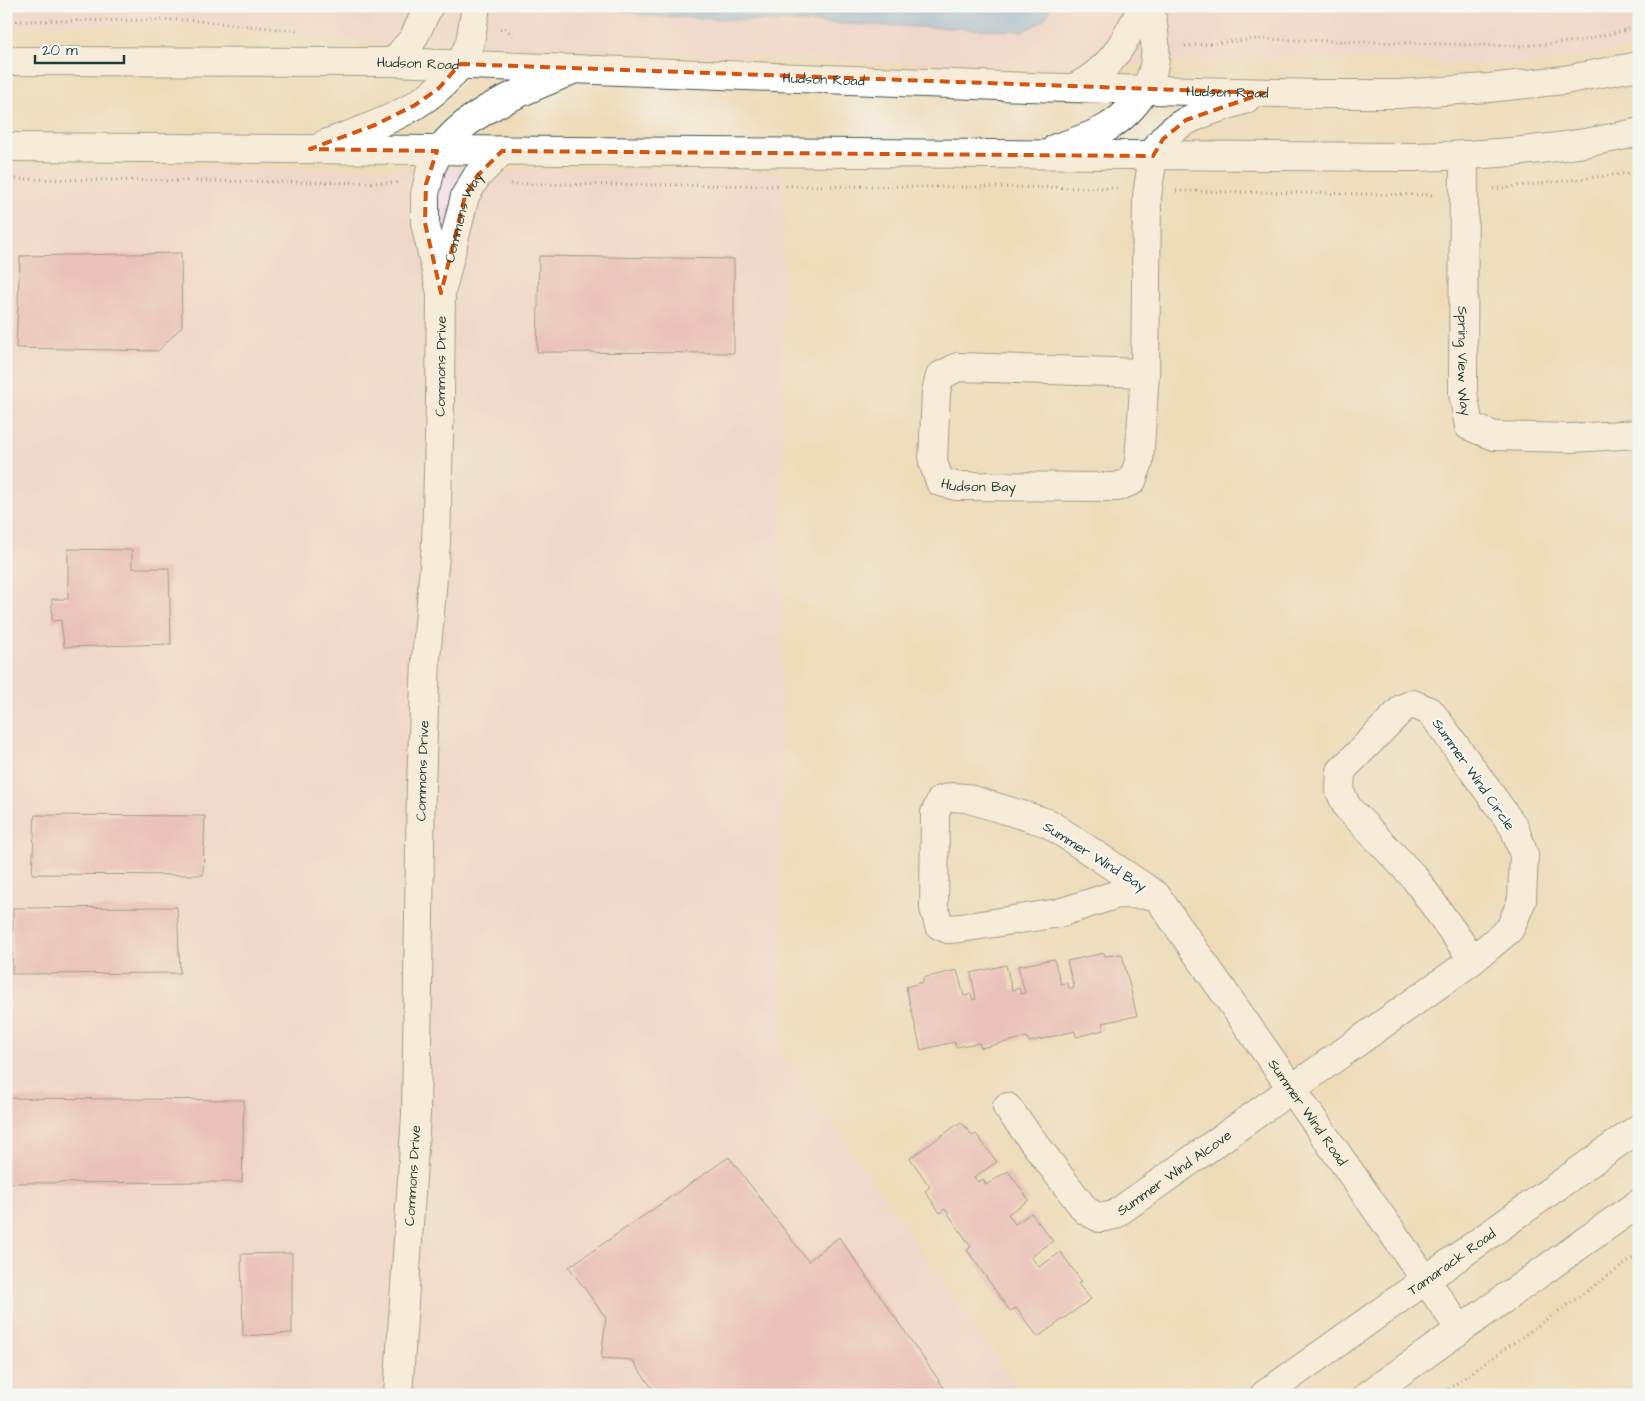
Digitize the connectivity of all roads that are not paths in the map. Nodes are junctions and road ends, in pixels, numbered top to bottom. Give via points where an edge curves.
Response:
1 (429, 6) edge
2 (1143, 6) edge
3 (1150, 6) edge
4 (475, 18) edge
5 (6, 61) edge
6 (393, 62) junction
7 (460, 64) junction
8 (1639, 66) edge
9 (576, 68) junction
10 (1074, 88) junction
11 (1145, 90) junction
12 (1264, 94) junction
13 (1639, 132) edge
14 (6, 147) edge
15 (310, 149) junction
16 (439, 151) junction
17 (502, 151) junction
18 (1036, 155) junction
19 (1464, 155) junction
20 (1153, 156) junction
21 (442, 293) junction
22 (1145, 373) junction
23 (1639, 434) edge
24 (1156, 895) junction
25 (1473, 960) junction
26 (1290, 1089) junction
27 (1007, 1107) dead end
28 (1639, 1128) edge
29 (1639, 1203) edge
30 (1427, 1279) junction
31 (1460, 1329) junction
32 (398, 1395) edge
33 (1264, 1395) edge
34 (1368, 1395) edge

1 - 6 street via 413,39
2 - 10 street via 1109,64
3 - 11 street via 1156,65
4 - 7 street via 468,50
5 - 6 street, Hudson Road
6 - 7 street, Hudson Road
7 - 9 street, Hudson Road
7 - 15 street via 439,88 415,105 375,125
8 - 12 street, Hudson Road via 1564,80 1457,90
9 - 10 street, Hudson Road
9 - 16 street, Commons Drive via 479,114 454,133
10 - 11 street, Hudson Road
11 - 12 street, Hudson Road
11 - 18 street via 1129,112 1113,126 1091,137
12 - 20 street via 1186,120 1163,138
13 - 19 street via 1571,145
14 - 15 street
15 - 16 street
16 - 17 street
16 - 21 street, Commons Drive via 426,184 425,223
17 - 18 street
17 - 21 street, Commons Way via 480,172 462,206
18 - 20 street
19 - 20 street
19 - 23 street, Spring View Way via 1463,393 1469,426 1494,436 1571,438
20 - 22 street, Hudson Bay via 1147,196
21 - 32 street, Commons Drive via 438,481 421,785 416,1115
22 - 22 street, Hudson Bay via 1139,462 1132,481 1117,488 956,486 940,482 933,462 936,392 940,376 958,367
24 - 24 street, Summer Wind Bay via 1118,894 1058,913 961,928 939,925 934,908 935,813 940,800 966,798 1048,823
24 - 26 street, Summer Wind Road
25 - 25 street, Summer Wind Circle via 1414,877 1347,807 1340,791 1341,771 1403,708 1412,704 1431,712 1514,827 1524,855 1522,900 1510,928
25 - 26 street, Summer Wind Circle
26 - 27 street, Summer Wind Alcove via 1114,1215 1100,1218 1086,1211
26 - 30 street, Summer Wind Road
28 - 30 street, Tamarack Road
29 - 31 street
30 - 31 street, Summer Wind Road
30 - 33 street, Tamarack Road
31 - 34 street

